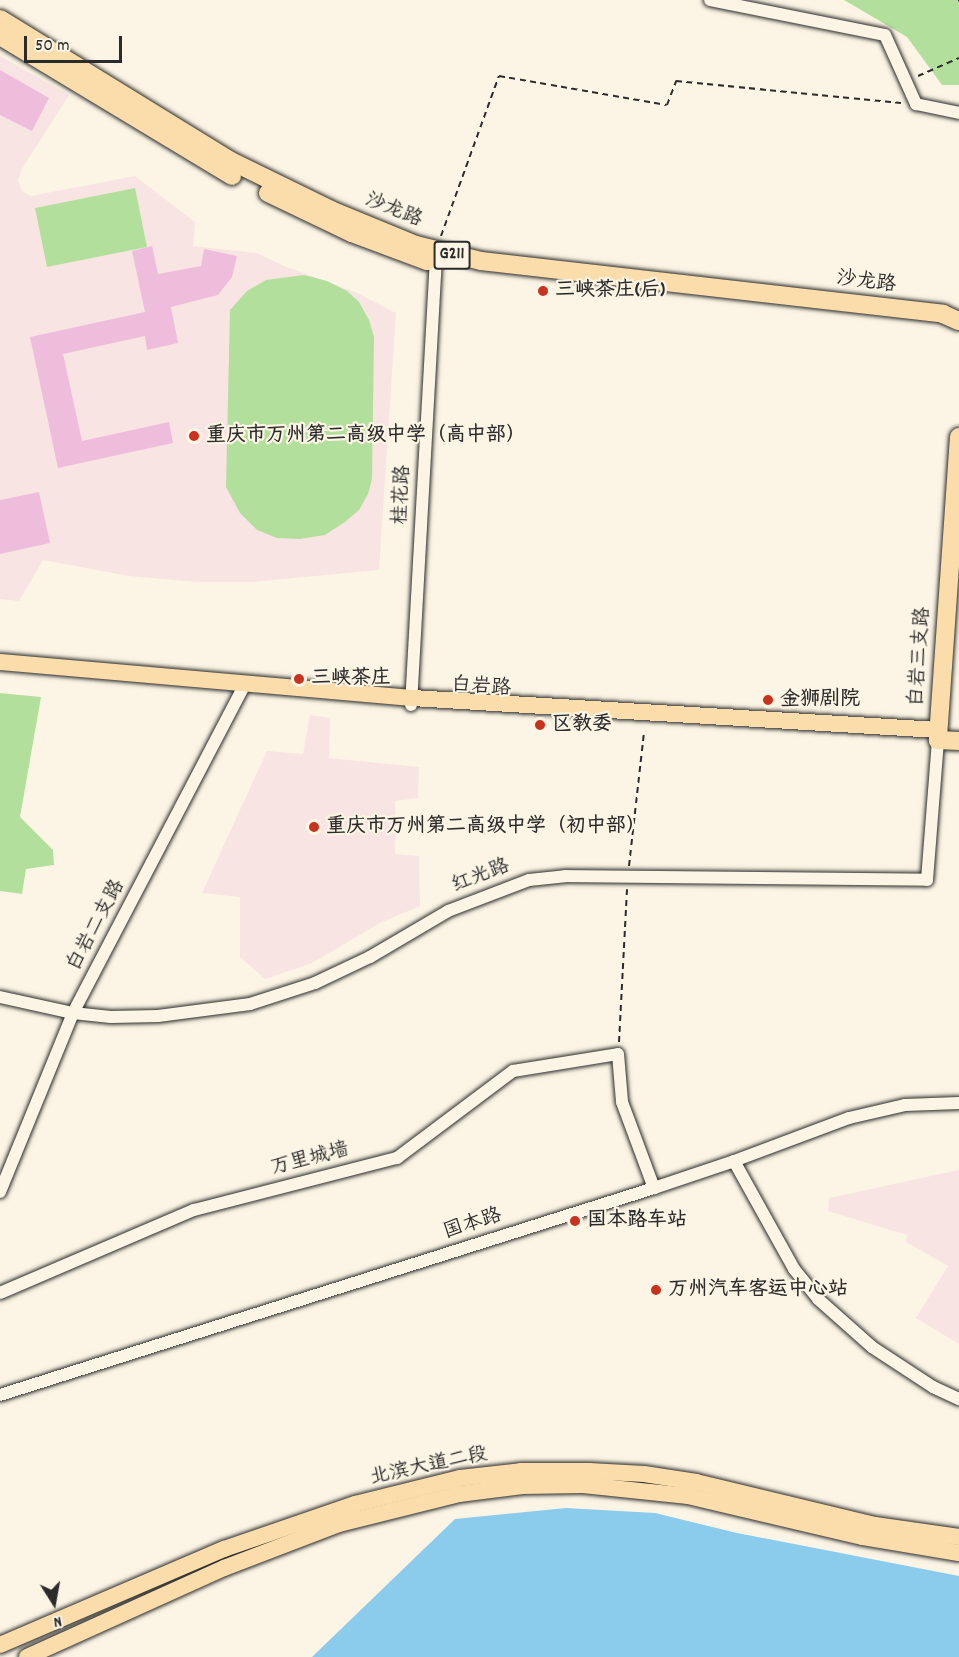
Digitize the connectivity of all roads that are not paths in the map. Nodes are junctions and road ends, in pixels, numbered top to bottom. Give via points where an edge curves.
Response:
1 (710, 0) edge
2 (0, 19) edge
3 (0, 36) edge
4 (959, 113) edge
5 (436, 257) junction
6 (959, 323) edge
7 (959, 437) edge
8 (0, 662) edge
9 (0, 671) edge
10 (243, 688) junction
11 (411, 702) junction
12 (938, 735) junction
13 (959, 741) edge
14 (927, 880) joint
15 (0, 997) edge
16 (73, 1013) junction
17 (959, 1102) edge
18 (735, 1161) junction
19 (654, 1188) junction
20 (0, 1192) edge
21 (0, 1293) edge
22 (0, 1395) edge
23 (959, 1399) edge
24 (959, 1537) edge
25 (959, 1553) edge
26 (0, 1645) edge
27 (27, 1657) edge

1 - 4 street via 885,35 916,104
2 - 5 highway, 沙龙路 / G211 via 229,160
3 - 5 highway, 沙龙路 / G211 via 230,175 402,254
5 - 6 highway, 沙龙路 / G211 via 943,314
5 - 11 street, 桂花路
7 - 12 highway, 白岩三支路
8 - 10 main road, 白岩路
9 - 10 main road, 白岩路
10 - 11 main road, 白岩路
10 - 16 street, 白岩二支路
11 - 12 main road, 白岩路
12 - 13 highway, 白岩路
12 - 14 street, 白岩三支路
14 - 16 street, 红光路 via 529,880 448,910 315,983 250,1005 158,1016
15 - 16 street, 红光路
16 - 20 street, 白岩二支路
17 - 18 street, 国本路 via 905,1105 849,1118
18 - 19 street, 国本路
18 - 23 street via 794,1269 819,1299 872,1347 933,1387
19 - 21 street, 万里城墙 via 622,1102 618,1054 513,1071 397,1158 194,1210
19 - 22 street, 国本路
24 - 26 main road, 北滨大道二段 via 875,1524 696,1482 644,1474 521,1471 460,1478 356,1504 224,1548
25 - 27 main road, 北滨大道二段 via 863,1537 677,1494 583,1485 522,1486 459,1494 339,1524 224,1568

